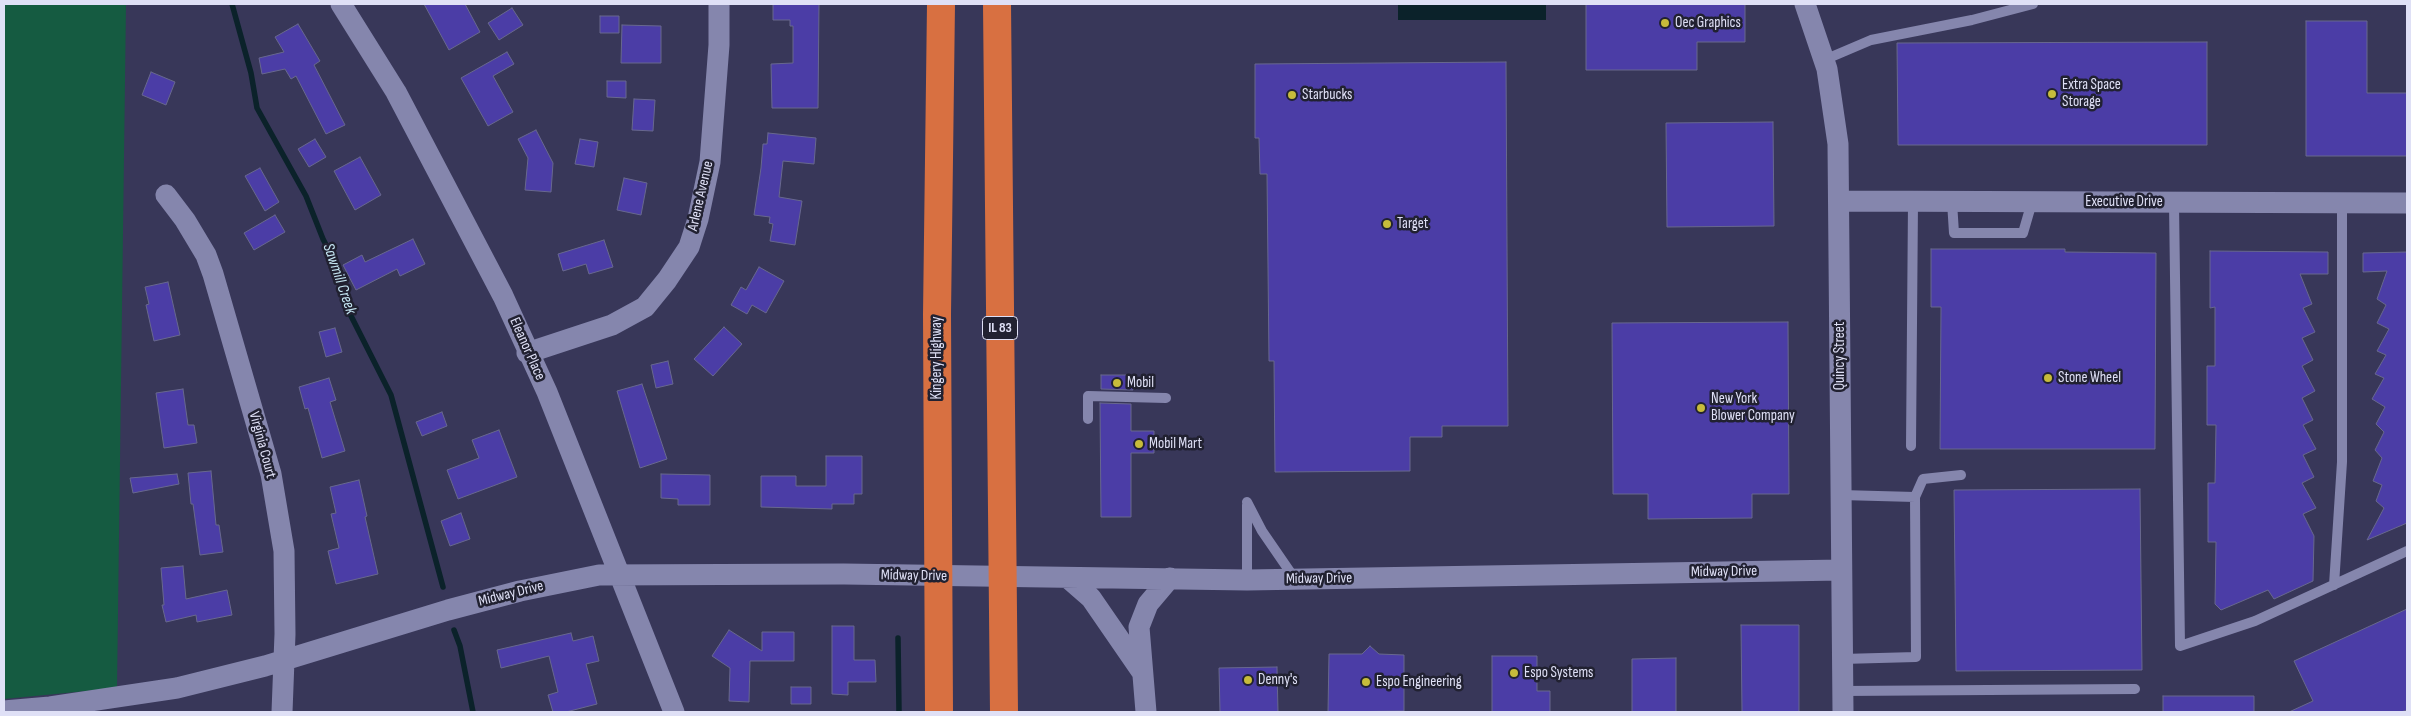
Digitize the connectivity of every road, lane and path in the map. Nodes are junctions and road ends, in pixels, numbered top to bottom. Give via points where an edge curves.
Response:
1 (342, 4) edge
2 (719, 4) edge
3 (941, 4) edge
4 (997, 4) edge
5 (1805, 4) edge
6 (2033, 4) edge
7 (1824, 60) junction
8 (166, 195) dead end
9 (1840, 202) junction
10 (1913, 202) junction
11 (1952, 202) junction
12 (2032, 202) junction
13 (2174, 203) junction
14 (2342, 203) junction
15 (2407, 203) edge
16 (527, 353) junction
17 (1166, 398) dead end
18 (1088, 419) dead end
19 (1911, 446) dead end
20 (1961, 475) dead end
21 (1841, 495) junction
22 (1915, 497) junction
23 (2407, 551) edge
24 (1841, 570) junction
25 (619, 574) junction
26 (938, 576) junction
27 (1002, 578) junction
28 (1068, 578) junction
29 (1170, 578) junction
30 (1295, 579) junction
31 (1247, 580) junction
32 (2334, 585) junction
33 (283, 659) junction
34 (1842, 659) junction
35 (1142, 672) junction
36 (2135, 689) dead end
37 (1843, 702) edge
38 (4, 711) edge
39 (282, 712) edge
40 (674, 712) edge
41 (939, 712) edge
42 (1004, 712) edge
43 (1146, 712) edge

1 - 16 street, Eleanor Place via 396,92 472,232 504,296
2 - 16 street, Arlene Avenue via 710,162 698,219 688,247 645,307 612,325
3 - 26 highway, Kingery Highway
4 - 27 highway, IL 83
5 - 7 street, Quincy Street
6 - 7 lane via 1871,40
7 - 9 street, Quincy Street via 1836,119
8 - 33 street, Virginia Court via 186,220 213,274 272,474 284,551 286,634
9 - 10 street, Executive Drive
9 - 21 street, Quincy Street
10 - 11 street, Executive Drive
10 - 19 lane
11 - 12 street, Executive Drive
11 - 12 lane via 1954,233 2023,233
12 - 13 street, Executive Drive
13 - 14 street, Executive Drive
13 - 32 lane via 2180,646 2256,621
14 - 15 street, Executive Drive
14 - 32 lane via 2342,462
16 - 25 street, Eleanor Place via 547,392
17 - 18 lane via 1088,396
20 - 22 lane via 1923,479
21 - 22 lane
21 - 24 street, Quincy Street
22 - 34 lane via 1916,657
23 - 32 lane
24 - 30 street, Midway Drive
24 - 34 street, Quincy Street
25 - 26 street, Midway Drive
25 - 33 street, Midway Drive via 599,574 520,591
25 - 40 street, Eleanor Place
26 - 27 street, Midway Drive
26 - 41 highway, Kingery Highway
27 - 28 street, Midway Drive
27 - 42 highway, IL 83
28 - 29 street, Midway Drive
28 - 35 street via 1091,598
29 - 31 street, Midway Drive
29 - 35 street via 1148,604 1139,627
30 - 31 street, Midway Drive
30 - 31 lane via 1262,531 1248,502
33 - 38 street, Midway Drive via 177,688
33 - 39 street, Virginia Court
34 - 37 street, Quincy Street
35 - 43 street
36 - 37 lane

